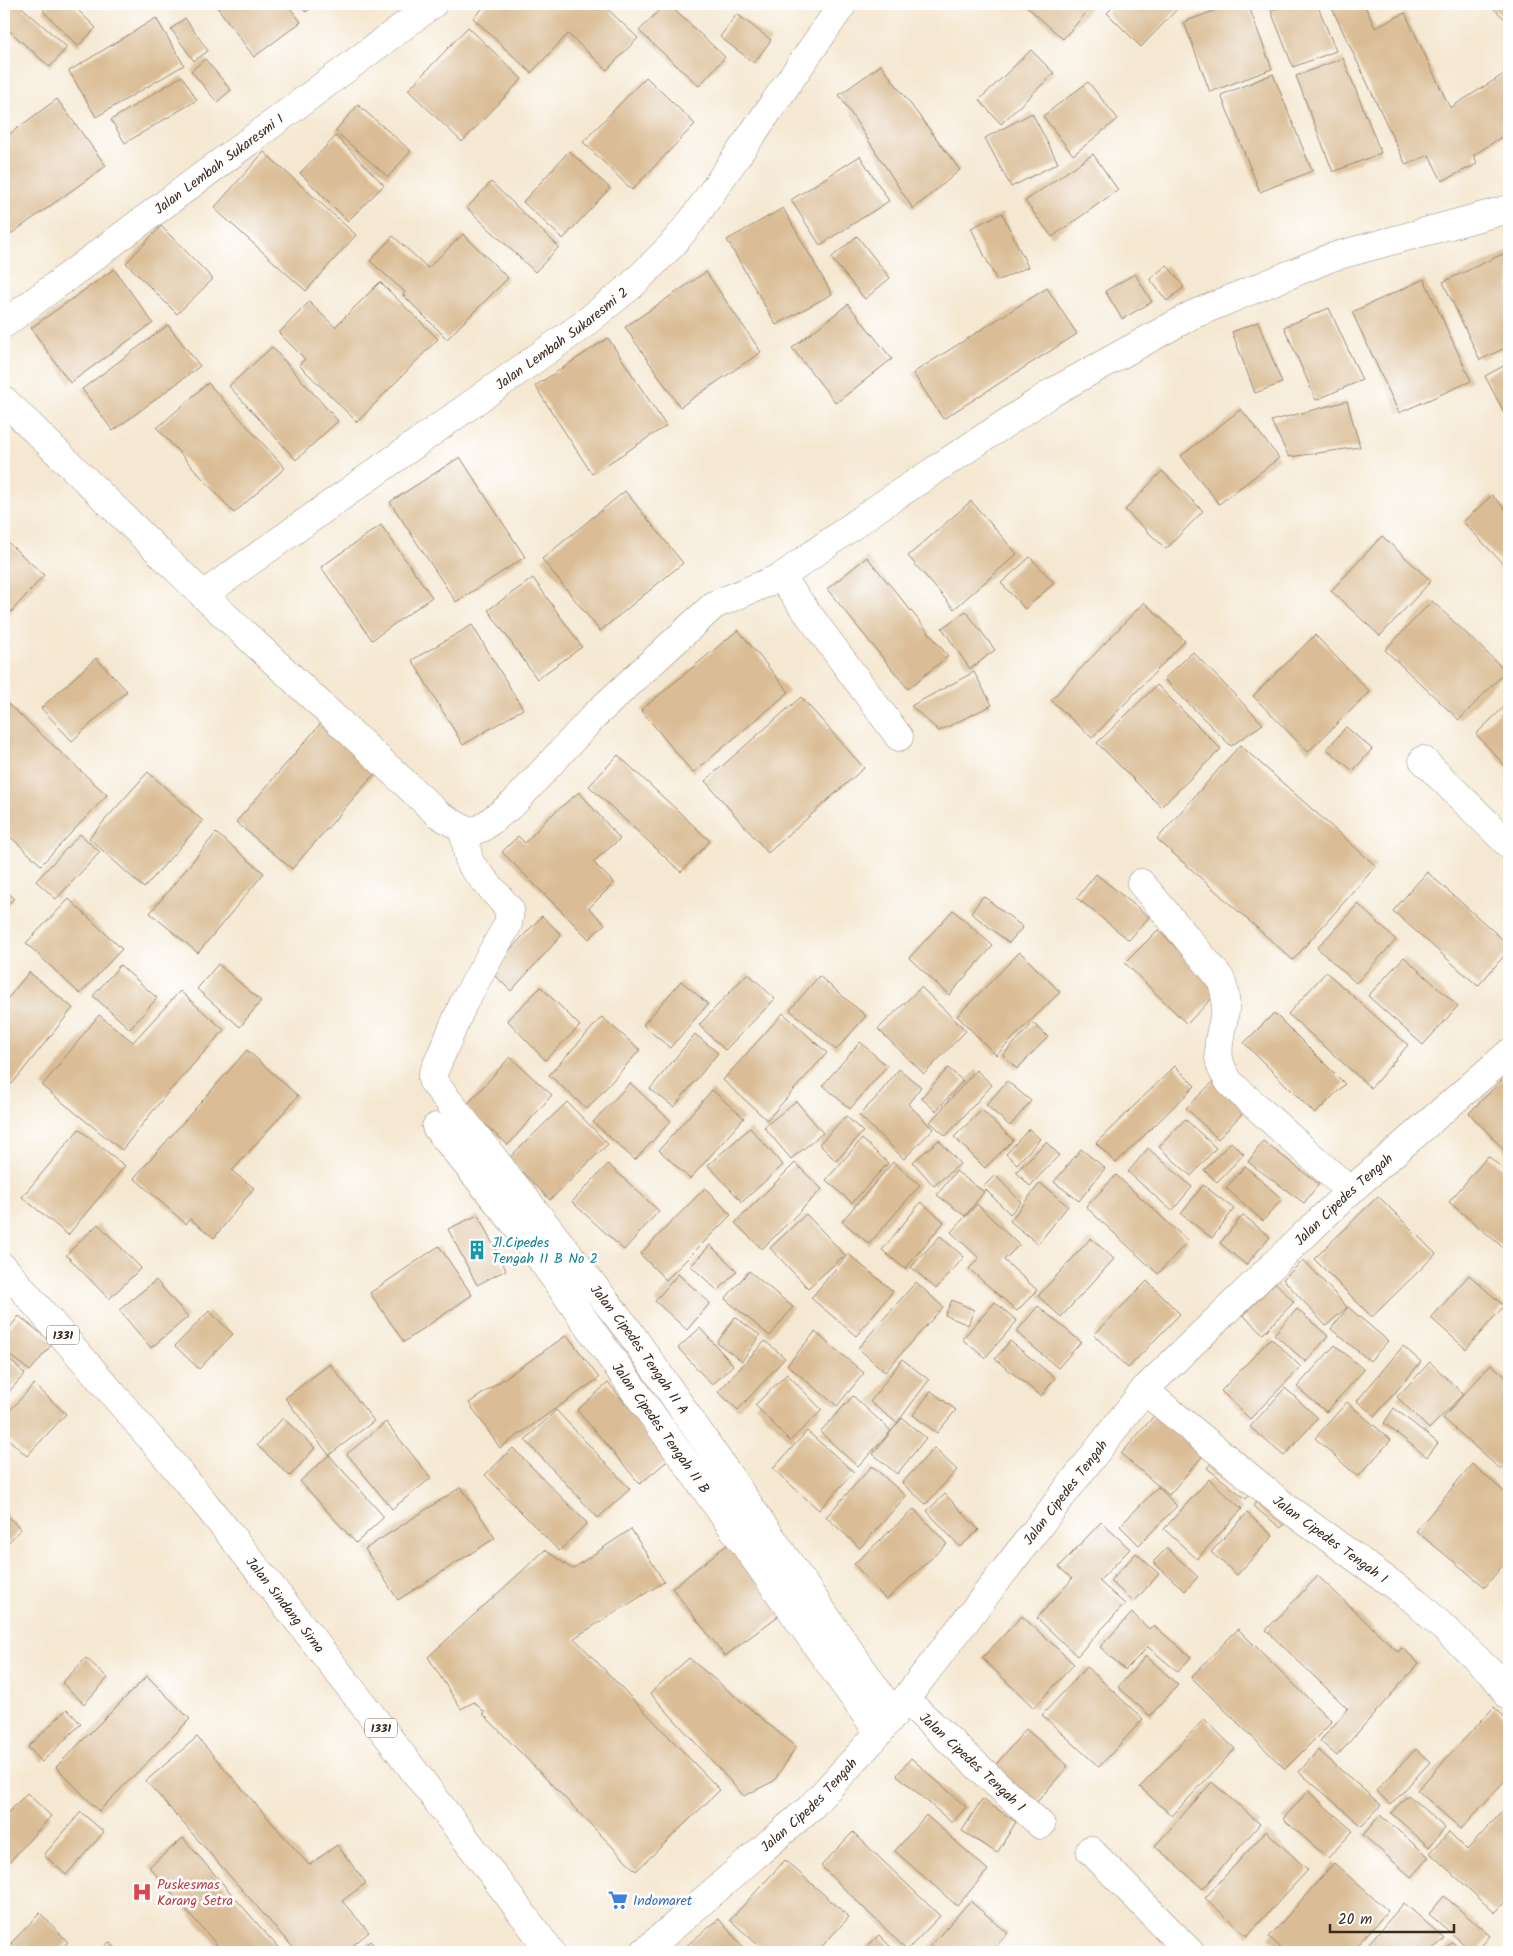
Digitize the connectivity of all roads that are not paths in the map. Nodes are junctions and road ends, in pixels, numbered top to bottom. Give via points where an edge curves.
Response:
1 (433, 4) edge
2 (843, 4) edge
3 (1509, 209) edge
4 (4, 324) edge
5 (4, 400) edge
6 (781, 577) junction
7 (203, 595) junction
8 (899, 737) dead end
9 (1423, 760) dead end
10 (463, 829) junction
11 (1509, 845) edge
12 (1141, 883) dead end
13 (1509, 1053) edge
14 (1350, 1191) junction
15 (4, 1268) edge
16 (1144, 1390) junction
17 (1509, 1696) edge
18 (893, 1716) junction
19 (1041, 1825) dead end
20 (1090, 1850) dead end
21 (551, 1952) edge
22 (644, 1952) edge
23 (1190, 1952) edge

1 - 4 street, Jalan Lembah Sukaresmi I
2 - 7 street, Jalan Lembah Sukaresmi 2 via 691,222 632,285 580,327
3 - 6 street via 1332,258 1192,315 1053,392 879,507
5 - 7 street
6 - 8 street
6 - 10 street via 714,604 596,714 514,803 482,828 473,831
7 - 10 street via 438,814
9 - 11 street
10 - 18 street, Jalan Cipedes Tengah II B via 472,866 510,910 508,924 464,1002 432,1076 445,1118 520,1230
12 - 14 street via 1220,978 1226,991 1219,1058 1230,1083
13 - 14 street, Jalan Cipedes Tengah
14 - 16 street, Jalan Cipedes Tengah
15 - 21 street, Jalan Sindang Sirna / 1331 via 207,1507
16 - 17 street, Jalan Cipedes Tengah I via 1287,1508 1414,1600 1494,1674
16 - 18 street, Jalan Cipedes Tengah
18 - 19 street, Jalan Cipedes Tengah 1
18 - 22 street, Jalan Cipedes Tengah via 811,1807
20 - 23 street

